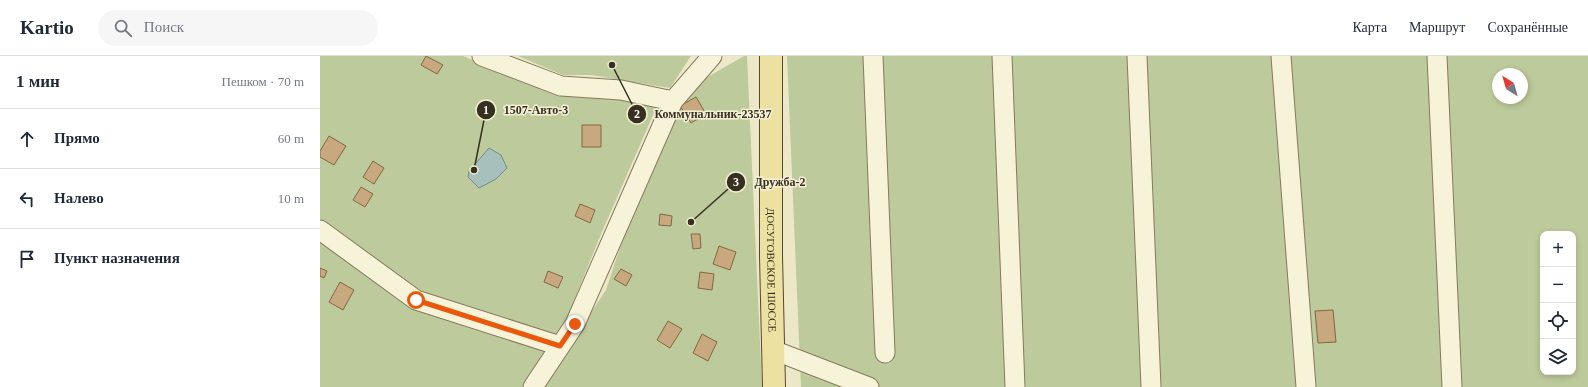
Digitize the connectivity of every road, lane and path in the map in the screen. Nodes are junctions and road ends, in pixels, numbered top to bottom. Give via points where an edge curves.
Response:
1 (482, 56) edge
2 (712, 56) edge
3 (771, 56) edge
4 (873, 56) edge
5 (1002, 56) edge
6 (1137, 56) edge
7 (1281, 56) edge
8 (1437, 56) edge
9 (673, 100) junction
10 (320, 230) edge
11 (560, 346) junction
12 (773, 350) junction
13 (885, 353) dead end
14 (532, 387) edge
15 (774, 387) edge
16 (869, 387) edge
17 (1015, 387) edge
18 (1151, 387) edge
19 (1306, 387) edge
20 (1452, 387) edge

1 - 9 lane via 561,86 621,90
2 - 9 lane
3 - 12 main road, ДОСУГОВСКОЕ ШОССЕ
4 - 13 lane
5 - 17 lane
6 - 18 lane
7 - 19 lane
8 - 20 lane
9 - 11 lane via 575,324
10 - 11 lane via 416,300
11 - 14 lane
12 - 15 main road, ДОСУГОВСКОЕ ШОССЕ
12 - 16 lane

